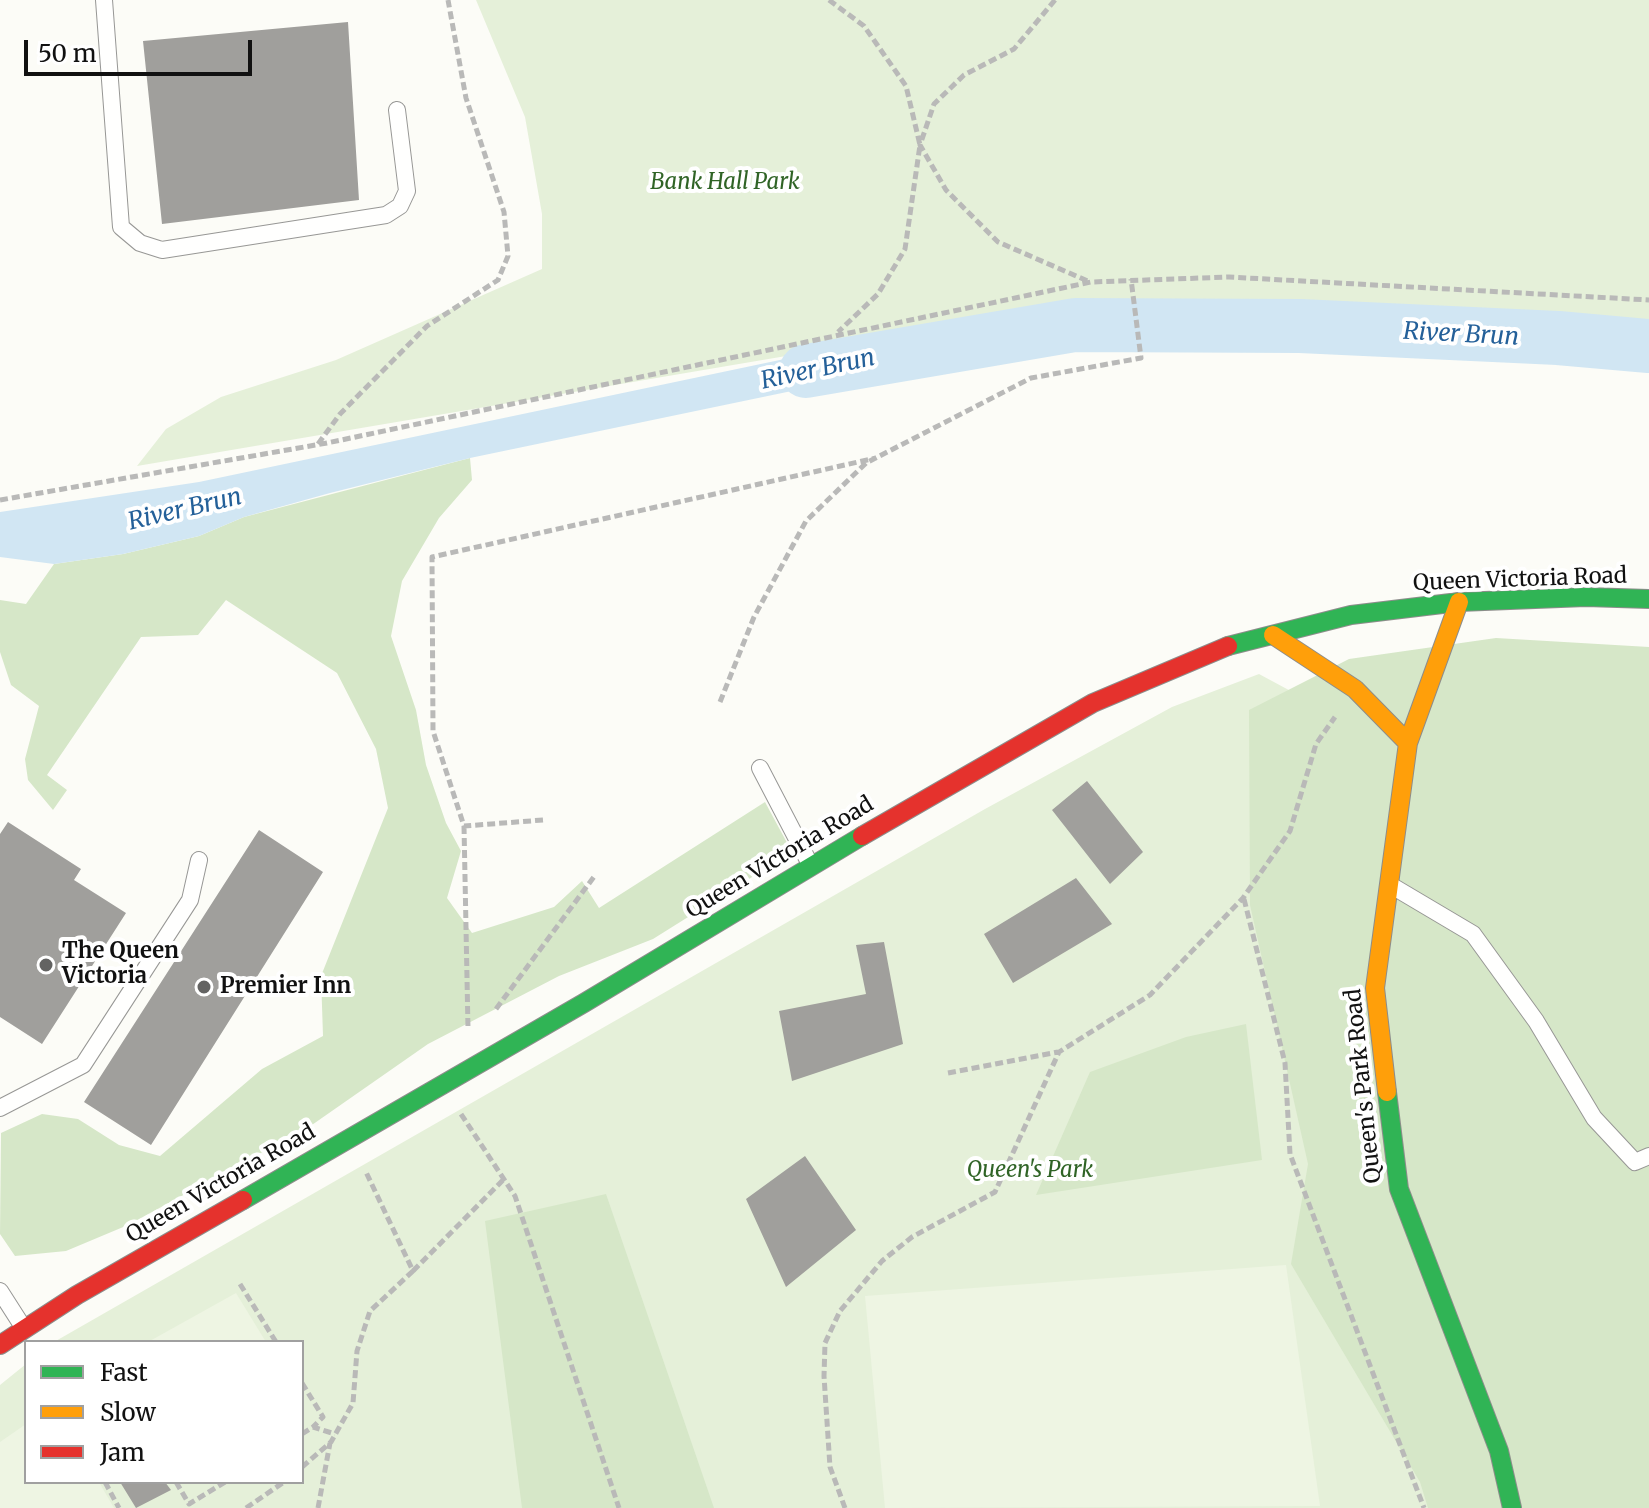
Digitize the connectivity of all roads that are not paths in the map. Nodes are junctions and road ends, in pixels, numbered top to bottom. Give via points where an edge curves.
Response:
1 (104, 0) edge
2 (397, 110) dead end
3 (1649, 599) edge
4 (1459, 602) junction
5 (1273, 635) junction
6 (1408, 743) junction
7 (760, 768) dead end
8 (199, 860) dead end
9 (812, 867) junction
10 (1387, 883) junction
11 (0, 1108) edge
12 (1649, 1156) edge
13 (0, 1291) edge
14 (23, 1328) junction
15 (0, 1345) edge
16 (1512, 1508) edge

1 - 2 lane via 121,227 140,243 162,250 386,215 400,206 407,191
3 - 4 main road, Queen Victoria Road
4 - 5 main road, Queen Victoria Road via 1351,615
4 - 6 main road, Queen's Park Road
5 - 6 main road via 1355,689
5 - 9 main road, Queen Victoria Road via 1218,649 1093,703
6 - 10 main road, Queen's Park Road
7 - 9 lane
8 - 11 lane via 190,900 83,1065
9 - 14 main road, Queen Victoria Road
10 - 12 lane via 1473,934 1536,1021 1594,1118 1635,1162
10 - 16 main road, Queen's Park Road via 1375,988 1399,1189 1499,1451
13 - 14 lane
14 - 15 main road, Queen Victoria Road

